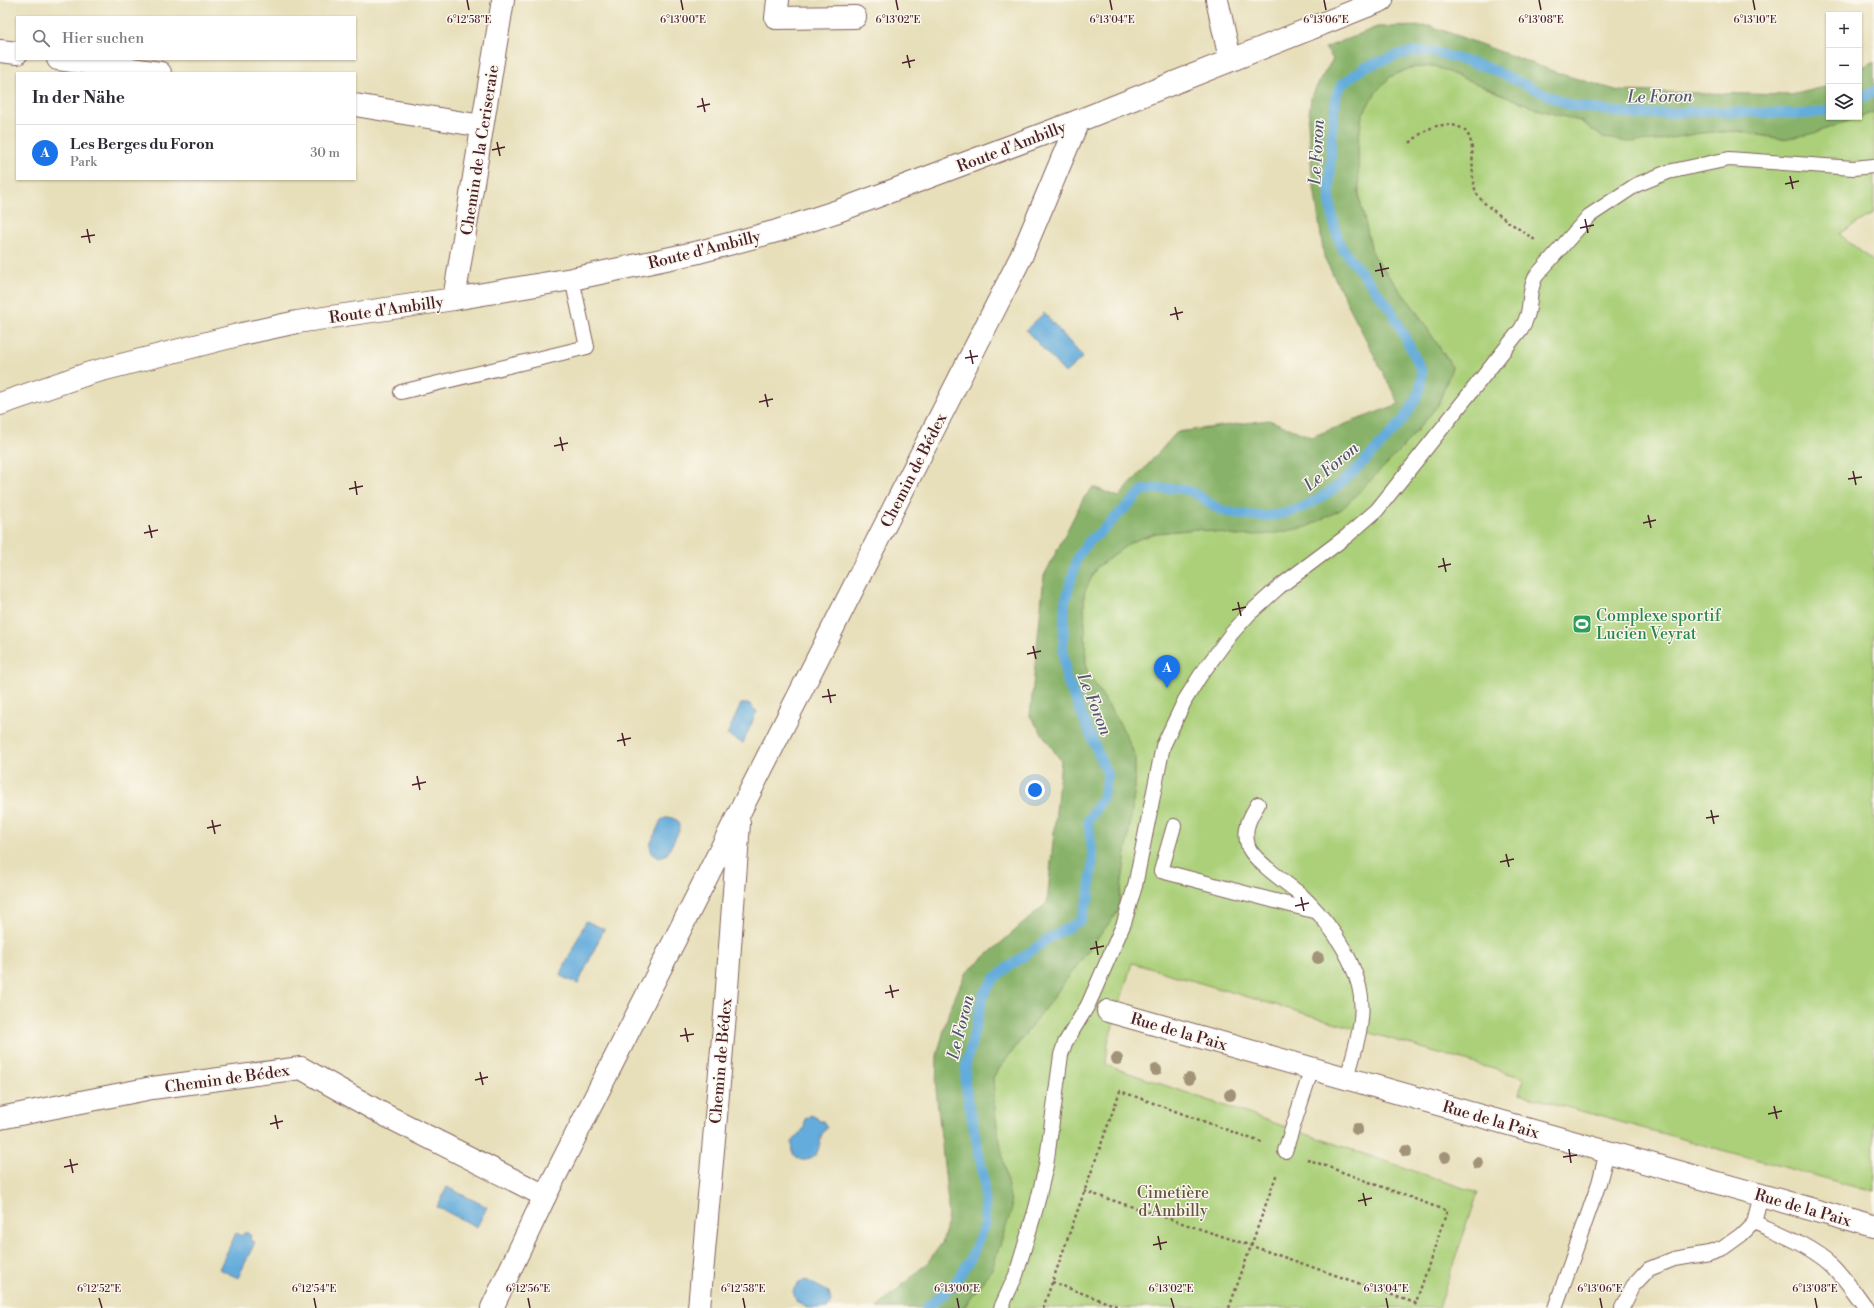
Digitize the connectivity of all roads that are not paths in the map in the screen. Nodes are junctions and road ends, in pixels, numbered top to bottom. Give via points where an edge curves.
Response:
1 (503, 0) edge
2 (778, 0) edge
3 (1217, 0) edge
4 (1382, 0) edge
5 (855, 17) dead end
6 (0, 51) edge
7 (16, 53) edge
8 (1230, 59) junction
9 (65, 60) edge
10 (153, 72) edge
11 (356, 105) edge
12 (1078, 121) junction
13 (482, 126) junction
14 (1874, 166) edge
15 (572, 279) junction
16 (454, 299) junction
17 (401, 392) dead end
18 (0, 404) edge
19 (1258, 804) dead end
20 (739, 814) junction
21 (1174, 826) dead end
22 (1317, 912) junction
23 (1108, 1011) dead end
24 (1312, 1068) junction
25 (1347, 1078) junction
26 (0, 1118) edge
27 (1285, 1151) road end
28 (1607, 1152) junction
29 (1761, 1195) junction
30 (545, 1196) junction
31 (1754, 1222) junction
32 (1874, 1228) edge
33 (492, 1308) edge
34 (699, 1308) edge
35 (1001, 1308) edge
36 (1555, 1308) edge
37 (1622, 1308) edge
38 (1866, 1308) edge

1 - 13 street, Chemin de la Ceriseraie
2 - 5 street via 776,18
3 - 8 street
4 - 8 street, Route d'Ambilly
6 - 7 street
8 - 12 street, Route d'Ambilly
9 - 10 street
11 - 13 street
12 - 15 street, Route d'Ambilly via 838,211 777,231 699,252
12 - 20 street, Chemin de Bédex via 1021,257
13 - 16 street, Chemin de la Ceriseraie
14 - 35 lane via 1853,168 1729,159 1652,178 1597,210 1581,224 1536,276 1532,284 1530,310 1521,329 1377,510 1265,599 1231,634 1200,676 1163,746 1129,910 1088,1005 1061,1054 1046,1166 1038,1201 1016,1275
15 - 16 street, Route d'Ambilly
15 - 17 lane via 587,347
16 - 18 street, Route d'Ambilly via 297,322 242,334 90,373
19 - 22 lane via 1246,827 1246,837 1252,853
20 - 30 street, Chemin de Bédex
20 - 34 street, Chemin de Bédex via 725,1015
21 - 22 lane via 1161,872
22 - 25 lane via 1339,942 1359,986 1362,1002 1360,1029
23 - 24 street, Rue de la Paix
24 - 25 street, Rue de la Paix
24 - 27 lane
25 - 28 street, Rue de la Paix
26 - 30 street, Chemin de Bédex via 152,1088 301,1068 381,1113
28 - 29 street, Rue de la Paix
28 - 36 lane via 1599,1183
29 - 31 lane
29 - 32 street, Rue de la Paix
30 - 33 street, Chemin de Bédex
31 - 37 lane via 1741,1235 1710,1254 1674,1259 1650,1269 1633,1286
31 - 38 lane via 1810,1249 1830,1264 1845,1279

